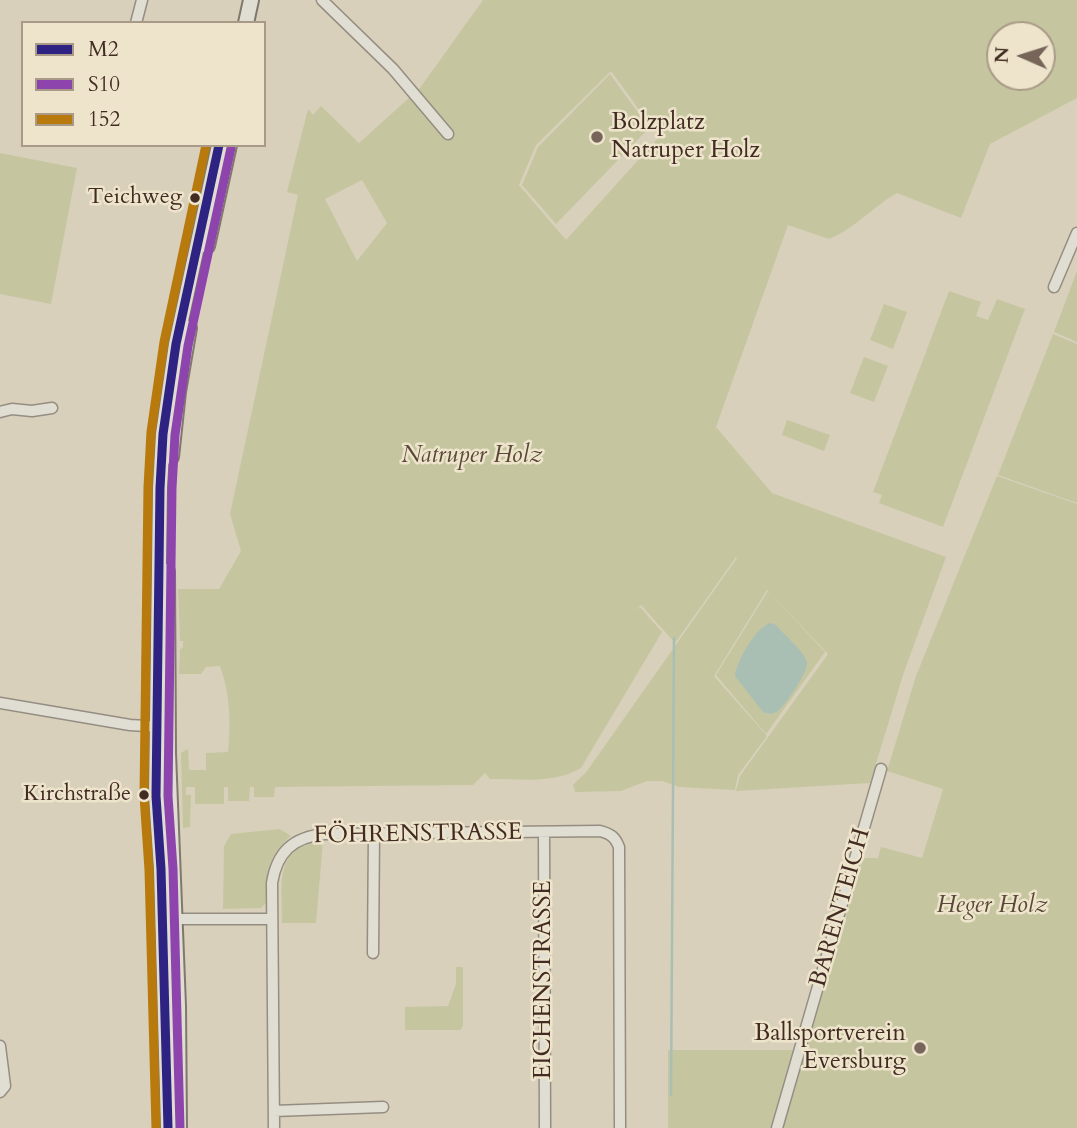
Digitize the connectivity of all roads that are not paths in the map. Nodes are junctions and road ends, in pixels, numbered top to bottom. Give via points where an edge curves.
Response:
1 (142, 0) edge
2 (251, 0) edge
3 (261, 0) edge
4 (322, 0) edge
5 (137, 21) edge
6 (246, 21) edge
7 (256, 21) edge
8 (448, 134) dead end
9 (219, 147) edge
10 (229, 147) edge
11 (1077, 233) edge
12 (1055, 287) dead end
13 (52, 408) dead end
14 (0, 411) edge
15 (0, 702) edge
16 (162, 727) junction
17 (881, 769) dead end
18 (544, 832) junction
19 (374, 833) junction
20 (169, 919) junction
21 (272, 919) junction
22 (373, 953) dead end
23 (0, 1046) edge
24 (0, 1092) edge
25 (383, 1107) dead end
26 (274, 1111) junction
27 (169, 1128) edge
28 (178, 1128) edge
29 (274, 1128) edge
30 (545, 1128) edge
31 (620, 1128) edge
32 (777, 1128) edge

1 - 5 street
2 - 6 main road
3 - 7 main road
4 - 8 street via 393,69
9 - 16 main road via 176,344 164,425 158,528
10 - 16 main road via 186,344 173,435
11 - 12 street
13 - 14 street
15 - 16 street
16 - 20 main road
17 - 32 street, BARENTEICH
18 - 19 street, FÖHRENSTRASSE
18 - 30 street, EICHENSTRASSE
18 - 31 street, FÖHRENSTRASSE via 600,831 615,838 619,848
19 - 21 street, FÖHRENSTRASSE via 314,835 294,842 274,870
19 - 22 street
20 - 21 street
20 - 27 main road
20 - 28 main road via 178,1006
21 - 26 street, FÖHRENSTRASSE
23 - 24 street via 5,1086
25 - 26 street
26 - 29 street, FÖHRENSTRASSE

